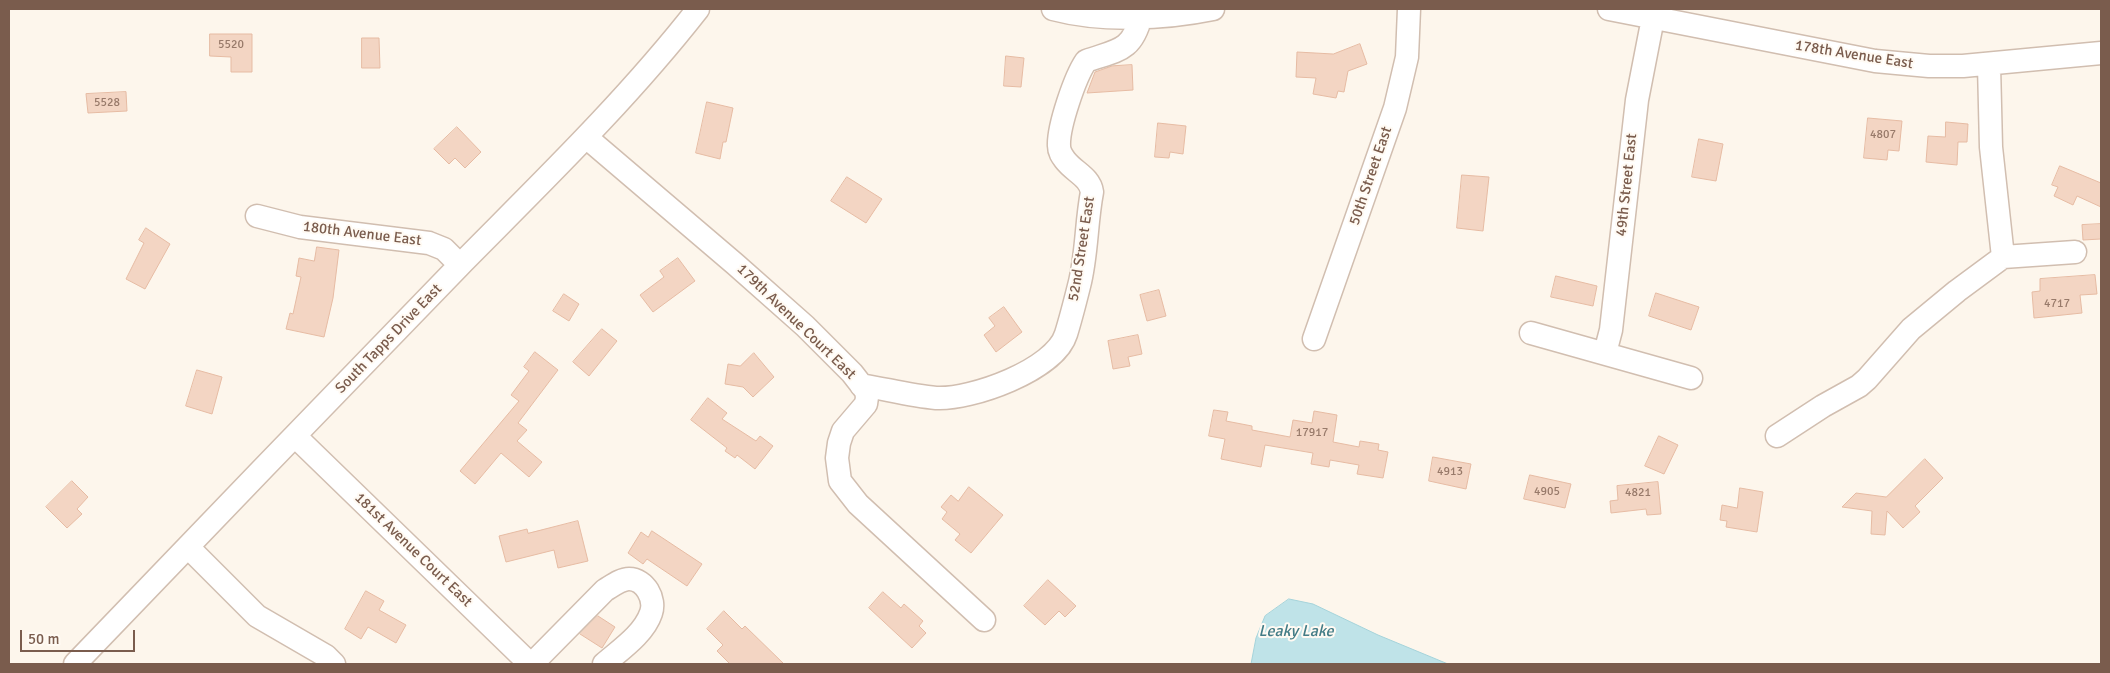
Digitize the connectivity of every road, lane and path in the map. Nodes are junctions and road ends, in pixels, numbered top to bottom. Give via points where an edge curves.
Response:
1 (698, 9) edge
2 (1053, 9) edge
3 (1212, 9) edge
4 (1409, 9) edge
5 (1609, 9) edge
6 (1141, 16) junction
7 (1693, 17) edge
8 (1653, 18) junction
9 (2101, 53) edge
10 (1989, 65) junction
11 (586, 137) junction
12 (257, 216) dead end
13 (2076, 252) dead end
14 (2003, 257) junction
15 (460, 265) junction
16 (1531, 333) dead end
17 (1314, 339) dead end
18 (1605, 353) junction
19 (1690, 378) dead end
20 (861, 385) junction
21 (296, 436) junction
22 (1777, 436) dead end
23 (188, 547) junction
24 (984, 620) dead end
25 (74, 664) edge
26 (334, 664) edge
27 (531, 664) edge
28 (604, 664) edge

1 - 11 street, South Tapps Drive East via 644,75
2 - 6 street via 1108,17
3 - 6 street
4 - 17 street, 50th Street East via 1407,57 1395,108
5 - 8 street, 178th Avenue East
6 - 20 street, 52nd Street East via 1137,34 1126,46 1086,60 1076,80 1064,120 1060,152 1070,167 1089,182 1092,192 1079,286 1059,348 1032,369 978,392 958,396 930,397
7 - 8 street, 178th Avenue East
7 - 10 street, 178th Avenue East via 1875,62 1929,66
8 - 18 street, 49th Street East via 1637,100 1611,330
9 - 10 street, 178th Avenue East
10 - 14 street via 1990,146
11 - 15 street, South Tapps Drive East
11 - 20 street, 179th Avenue Court East via 798,320
12 - 15 street, 180th Avenue East via 300,227 429,243 444,249
13 - 14 street
14 - 22 street via 1911,329 1863,383
15 - 21 street, South Tapps Drive East
16 - 18 street
18 - 19 street
20 - 24 street, 179th Avenue Court East via 868,397 839,443 840,481 858,504
21 - 23 street, South Tapps Drive East
21 - 27 street, 181st Avenue Court East
23 - 25 street, South Tapps Drive East
23 - 26 street via 256,616 326,656
27 - 28 street via 605,590 630,579 641,583 653,602 652,612 645,625

